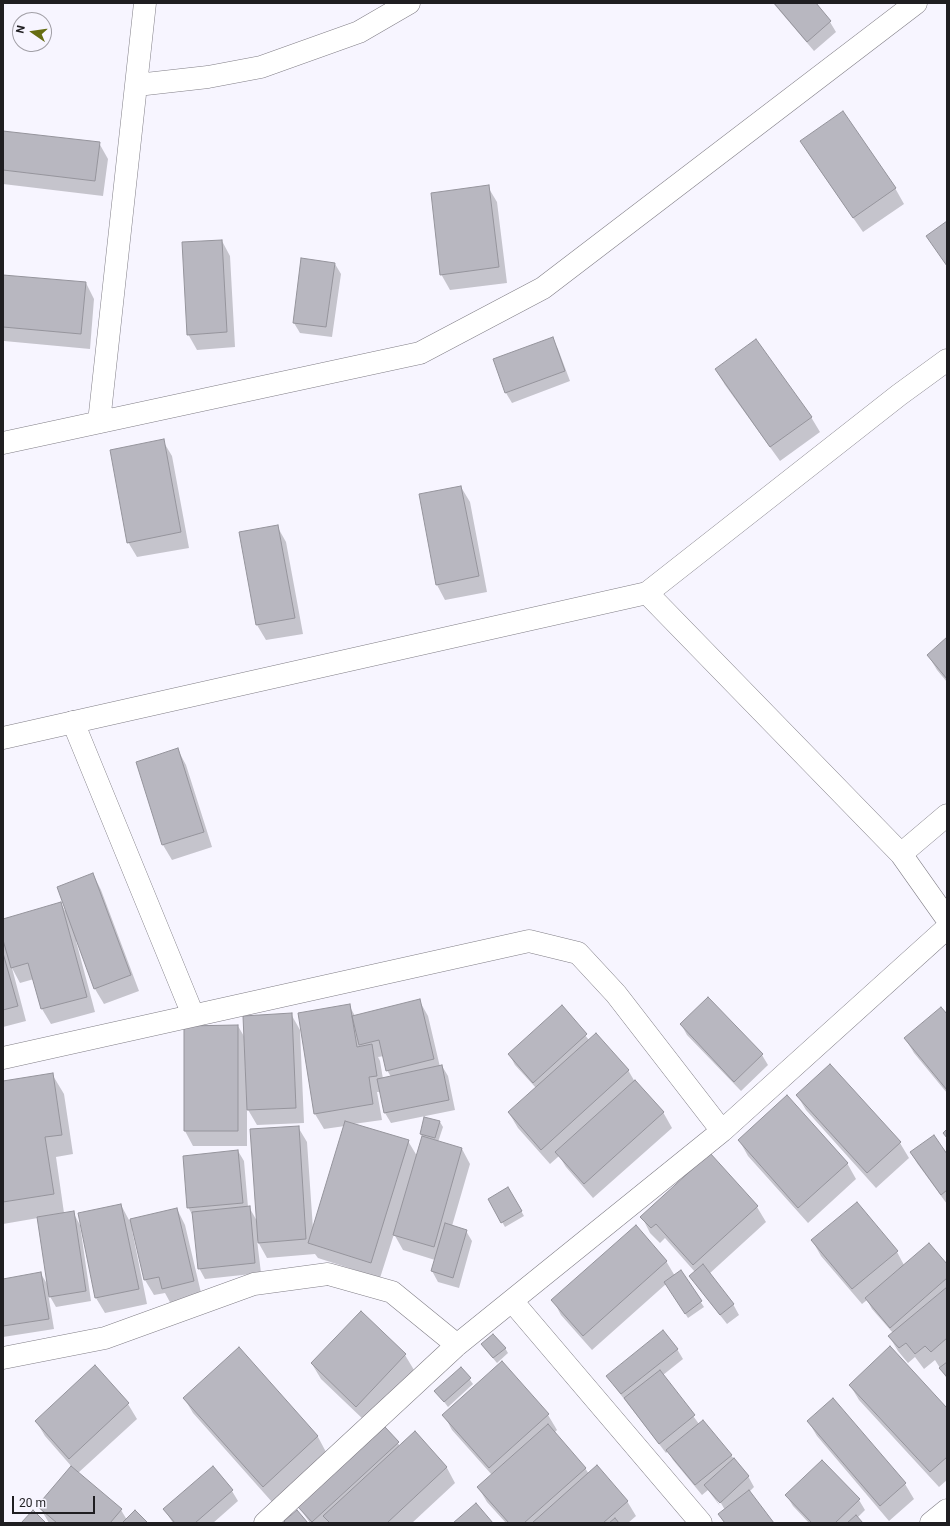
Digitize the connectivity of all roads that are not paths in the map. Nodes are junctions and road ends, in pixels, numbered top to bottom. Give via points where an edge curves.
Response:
1 (145, 3) edge
2 (409, 3) edge
3 (916, 3) edge
4 (137, 85) junction
5 (947, 360) edge
6 (99, 422) junction
7 (3, 443) edge
8 (647, 593) junction
9 (73, 722) junction
10 (3, 738) edge
11 (947, 815) edge
12 (901, 854) junction
13 (947, 920) edge
14 (947, 928) edge
15 (193, 1016) junction
16 (3, 1058) edge
17 (722, 1131) junction
18 (512, 1301) junction
19 (458, 1345) junction
20 (3, 1358) edge
21 (947, 1510) edge
22 (265, 1523) edge
23 (701, 1523) edge
24 (930, 1523) edge

1 - 4 street
2 - 4 street via 359,32 261,67 208,77
3 - 6 street via 543,288 420,353
4 - 6 street
5 - 8 street
6 - 7 street
8 - 9 street
8 - 12 street
9 - 10 street
9 - 15 street
11 - 12 street
12 - 13 street
14 - 17 street
15 - 16 street
15 - 17 street via 529,941 578,953 616,994
17 - 18 street
18 - 19 street
18 - 23 street
19 - 20 street via 392,1292 328,1274 254,1284 105,1338
19 - 22 street
21 - 24 street

